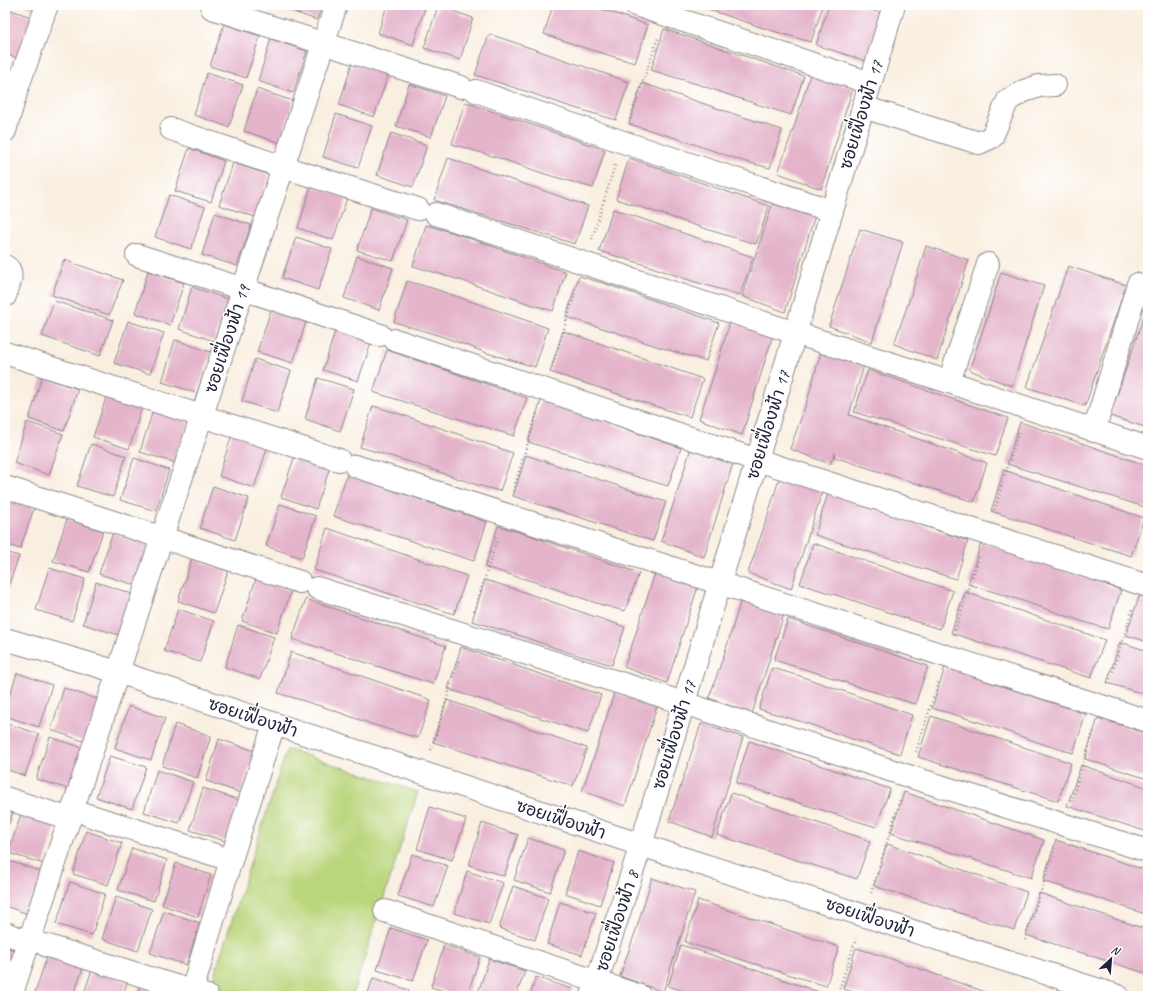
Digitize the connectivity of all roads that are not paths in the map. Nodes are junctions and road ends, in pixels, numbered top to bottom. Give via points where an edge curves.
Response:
1 (47, 5) edge
2 (336, 5) edge
3 (636, 5) edge
4 (894, 5) edge
5 (212, 8) dead end
6 (323, 43) junction
7 (870, 83) junction
8 (12, 84) edge
9 (1055, 85) dead end
10 (863, 108) junction
11 (171, 129) dead end
12 (5, 131) edge
13 (283, 167) junction
14 (832, 211) junction
15 (137, 255) dead end
16 (988, 264) dead end
17 (5, 266) edge
18 (1138, 284) dead end
19 (244, 289) junction
20 (5, 296) edge
21 (795, 333) junction
22 (5, 352) edge
23 (949, 382) junction
24 (202, 416) junction
25 (1094, 431) junction
26 (1148, 448) edge
27 (757, 460) junction
28 (5, 487) edge
29 (162, 538) junction
30 (720, 583) junction
31 (1144, 585) edge
32 (5, 639) edge
33 (118, 672) junction
34 (684, 702) junction
35 (1148, 721) edge
36 (274, 724) junction
37 (5, 798) edge
38 (79, 817) junction
39 (642, 845) junction
40 (1148, 851) edge
41 (232, 860) junction
42 (385, 911) dead end
43 (5, 933) edge
44 (37, 943) junction
45 (594, 989) edge
46 (200, 994) edge
47 (11, 996) edge
48 (640, 996) edge
49 (1118, 996) edge

1 - 8 street
2 - 6 street, ซอยเฟื่องฟ้า 19
3 - 7 street
4 - 7 street, ซอยเฟื่องฟ้า 17
5 - 6 street
6 - 13 street, ซอยเฟื่องฟ้า 19
6 - 14 street
7 - 10 street, ซอยเฟื่องฟ้า 17
8 - 12 street
9 - 10 street via 1039,86 1008,100 992,137 980,143
10 - 14 street, ซอยเฟื่องฟ้า 17
11 - 13 street
13 - 19 street, ซอยเฟื่องฟ้า 19
13 - 21 street
14 - 21 street, ซอยเฟื่องฟ้า 17
15 - 19 street
16 - 23 street
17 - 20 street via 11,274
18 - 25 street
19 - 24 street, ซอยเฟื่องฟ้า 19
19 - 27 street
21 - 23 street
21 - 27 street, ซอยเฟื่องฟ้า 17
22 - 24 street
23 - 25 street
24 - 29 street, ซอยเฟื่องฟ้า 19
24 - 30 street
25 - 26 street
27 - 30 street, ซอยเฟื่องฟ้า 17
27 - 31 street
28 - 29 street
29 - 33 street, ซอยเฟื่องฟ้า 19
29 - 34 street
30 - 34 street, ซอยเฟื่องฟ้า 17
30 - 35 street
32 - 33 street, ซอยเฟื่องฟ้า
33 - 36 street, ซอยเฟื่องฟ้า
33 - 38 street, ซอยเฟื่องฟ้า 19
34 - 39 street, ซอยเฟื่องฟ้า 17
34 - 40 street
36 - 39 street, ซอยเฟื่องฟ้า
36 - 41 street
37 - 38 street
38 - 41 street
38 - 44 street, ซอยเฟื่องฟ้า 19
39 - 45 street, ซอยเฟื่องฟ้า 8
39 - 49 street, ซอยเฟื่องฟ้า
41 - 46 street
42 - 45 street
43 - 44 street
44 - 46 street
44 - 47 street, ซอยเฟื่องฟ้า 19
45 - 48 street

